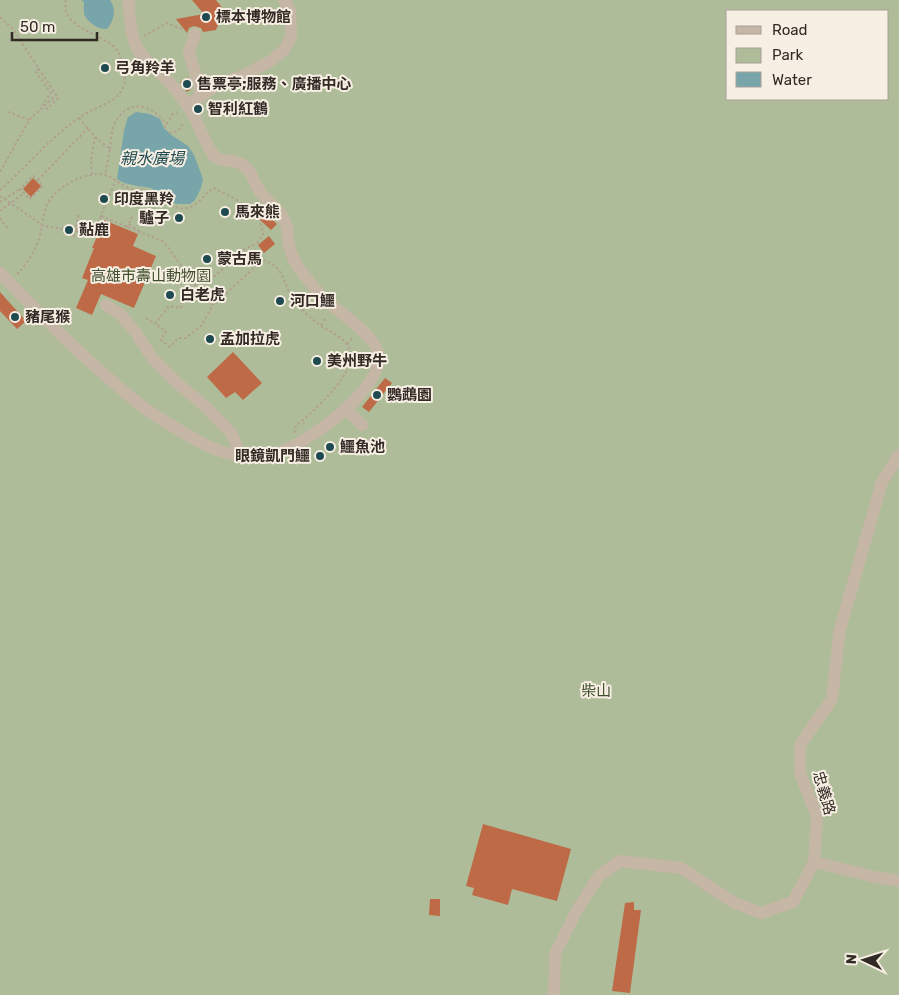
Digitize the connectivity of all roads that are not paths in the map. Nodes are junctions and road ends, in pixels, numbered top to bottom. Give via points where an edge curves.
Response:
1 (130, 0) edge
2 (284, 0) edge
3 (190, 32) road end
4 (200, 97) junction
5 (187, 106) junction
6 (4, 277) edge
7 (106, 305) dead end
8 (346, 409) junction
9 (362, 425) dead end
10 (899, 455) edge
11 (240, 456) junction
12 (814, 862) junction
13 (899, 881) edge
14 (554, 995) edge

1 - 5 lane via 137,49
2 - 4 lane via 290,10 291,37 284,50
3 - 4 lane via 189,52
4 - 5 lane
5 - 8 lane via 214,156 221,161 245,166 261,194 280,213 288,227 289,246 299,269 326,300 376,345 379,357 375,377
6 - 11 lane via 96,368 147,410 201,443 223,453
7 - 11 lane via 120,314 176,382 232,434
8 - 9 lane
8 - 11 lane via 295,445 272,456
10 - 12 lane, 忠義路 via 882,482 839,632 832,700 800,745 800,773 817,817
12 - 13 lane
12 - 14 lane, 忠義路 via 793,902 761,913 733,902 681,868 620,861 599,876 555,954

